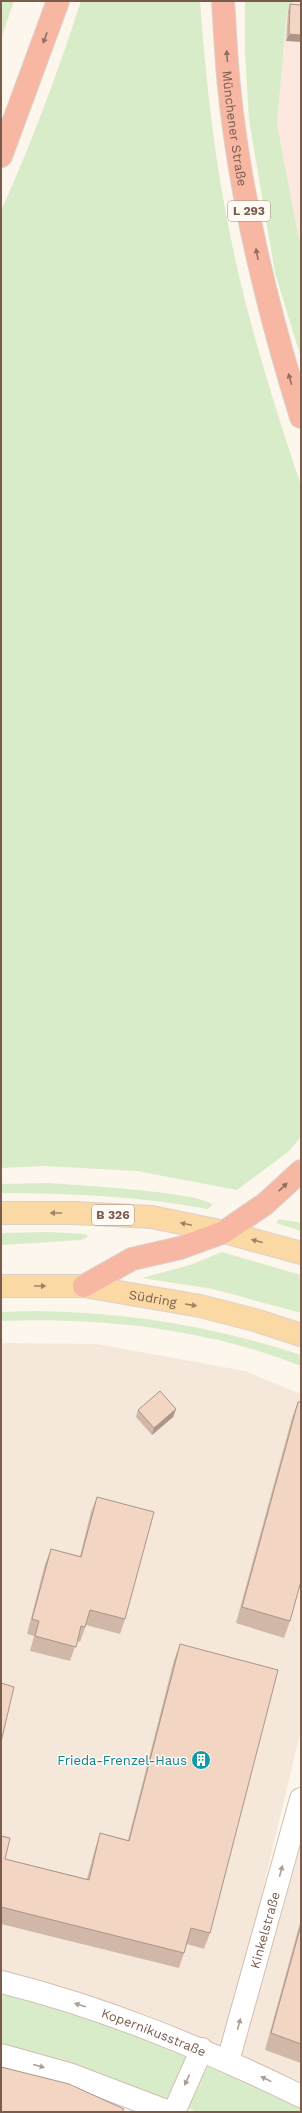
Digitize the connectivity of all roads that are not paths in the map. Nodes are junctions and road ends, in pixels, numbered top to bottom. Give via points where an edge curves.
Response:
1 (58, 1) edge
2 (223, 1) edge
3 (1, 156) edge
4 (301, 417) edge
5 (301, 1171) edge
6 (1, 1213) edge
7 (224, 1232) junction
8 (301, 1253) edge
9 (1, 1286) edge
10 (84, 1286) junction
11 (301, 1335) edge
12 (301, 1799) edge
13 (1, 1982) edge
14 (202, 2049) junction
15 (1, 2055) edge
16 (228, 2061) junction
17 (301, 2096) edge
18 (169, 2112) edge
19 (174, 2112) edge

1 -> 3 highway
4 -> 2 highway, Münchener Straße / L 293 via 263,283 244,187 229,86
7 -> 5 highway via 265,1204
7 -> 6 main road, B 326 via 152,1217
8 -> 7 main road, B 326
7 - 10 highway via 180,1248 132,1260
9 -> 10 main road, Südring
10 -> 11 main road, Südring via 200,1306
16 -> 12 street, Kinkelstraße
14 -> 13 street, Kopernikusstraße via 122,2019
14 - 16 street, Kopernikusstraße
14 -> 19 street
15 -> 18 street via 69,2074
17 -> 16 street, Kopernikusstraße

